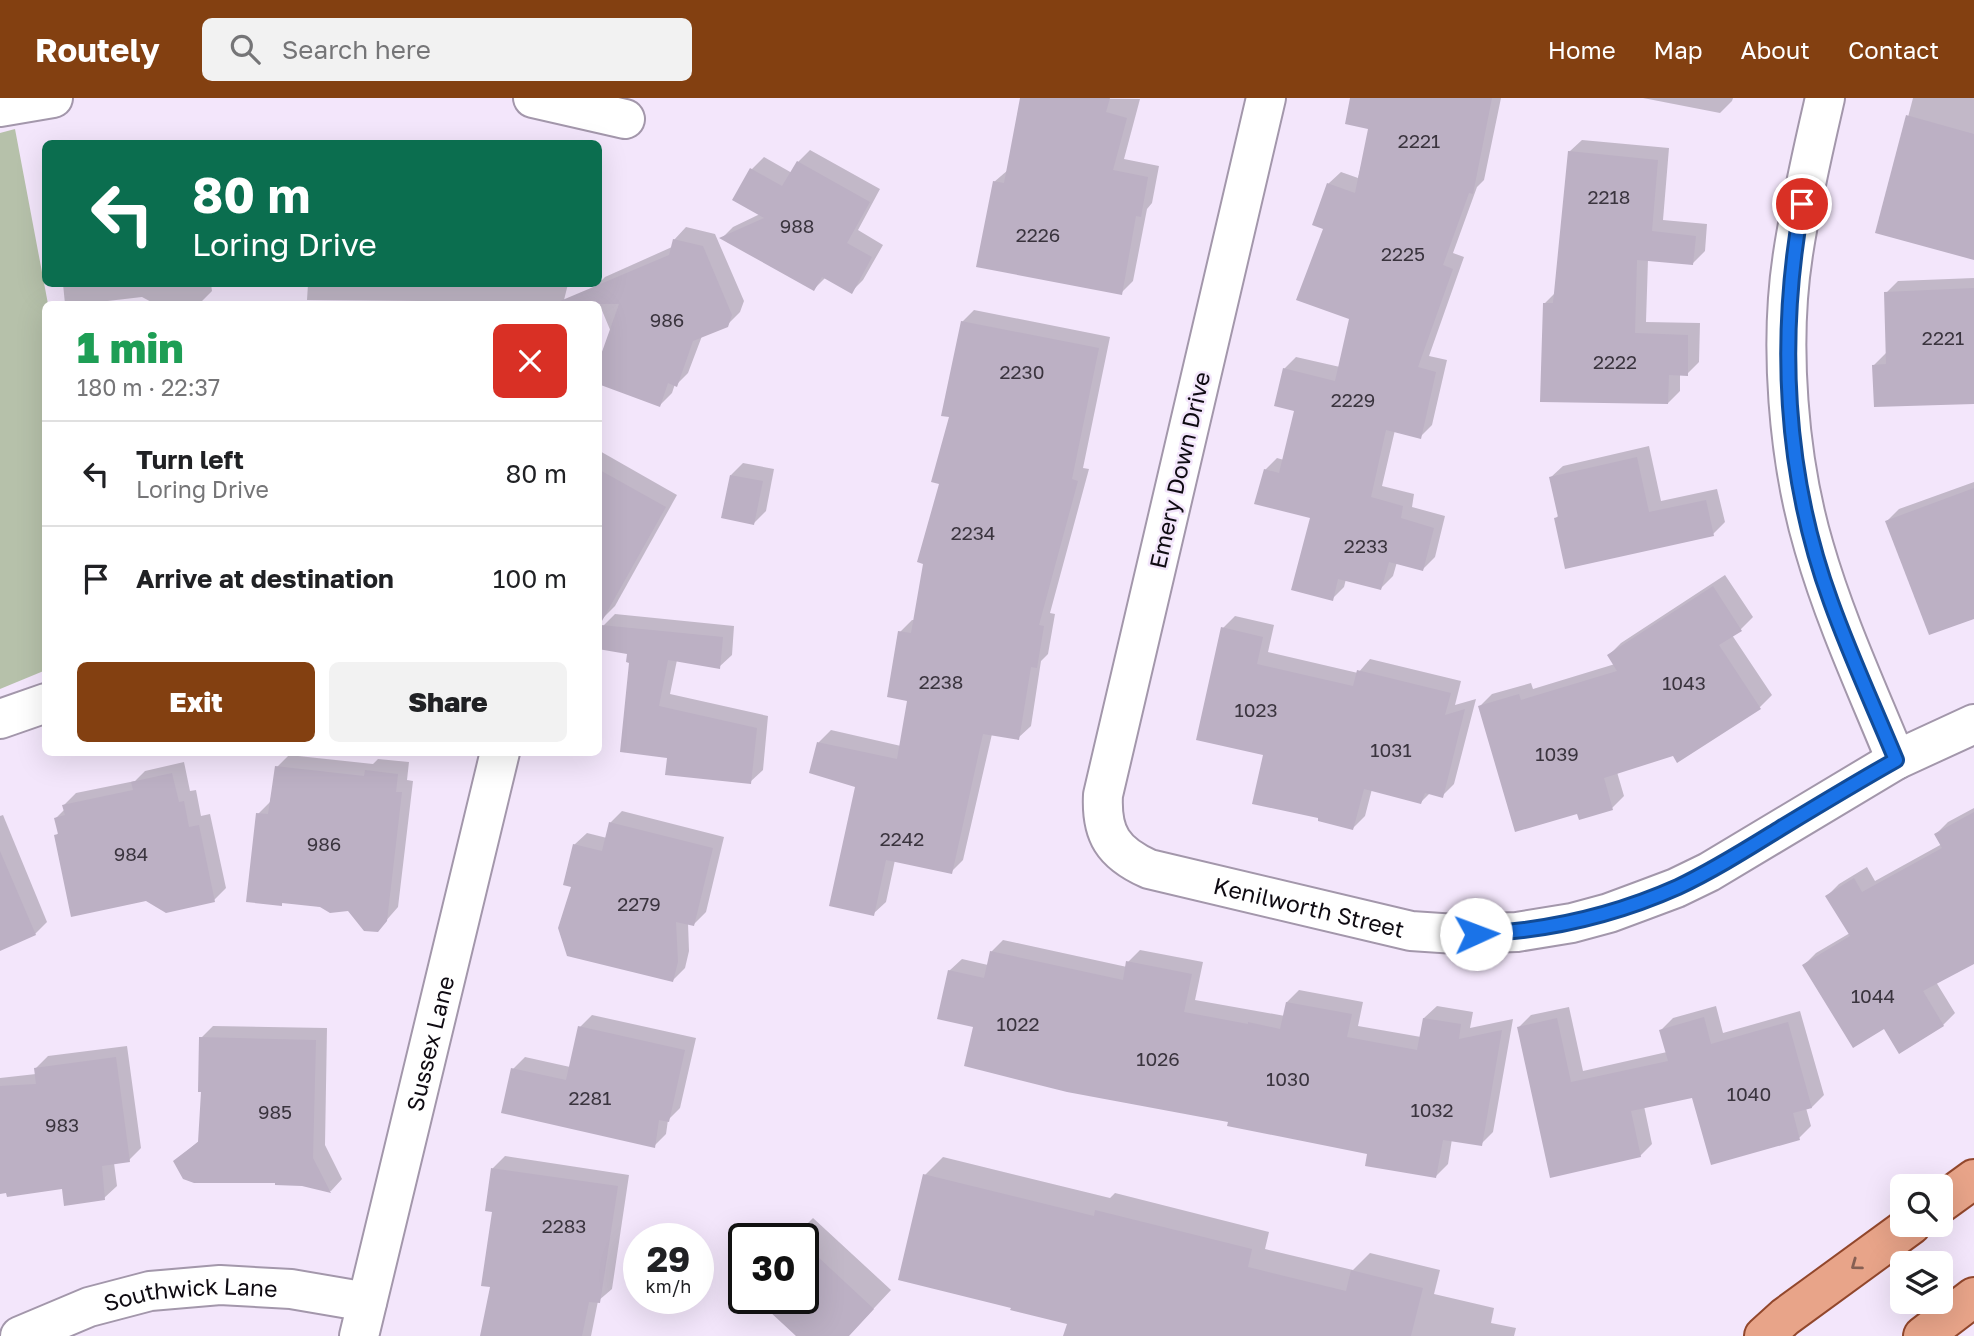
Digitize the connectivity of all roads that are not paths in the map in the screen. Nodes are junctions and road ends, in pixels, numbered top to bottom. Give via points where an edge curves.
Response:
1 (53, 98) edge
2 (533, 98) edge
3 (1266, 98) edge
4 (1825, 98) edge
5 (0, 107) edge
6 (625, 118) dead end
7 (42, 704) edge
8 (0, 719) edge
9 (1974, 724) edge
10 (499, 756) edge
11 (1896, 760) junction
12 (1112, 841) joint
13 (1974, 1179) edge
14 (1953, 1194) edge
15 (1896, 1237) edge
16 (1974, 1297) edge
17 (363, 1319) edge
18 (1783, 1330) edge
19 (20, 1336) edge
20 (1923, 1336) edge

1 - 5 street
2 - 6 street
3 - 12 street, Emery Down Drive via 1103,795 1102,814
4 - 11 street via 1793,256 1787,327 1792,439 1798,483 1831,602
7 - 8 street
9 - 11 street, Kenilworth Street
10 - 17 street, Sussex Lane
11 - 12 street, Kenilworth Street via 1676,888 1584,920 1517,932 1411,931 1149,869 1132,862
13 - 14 main road
15 -> 18 main road
16 - 20 main road
17 - 19 street, Southwick Lane via 291,1289 220,1285 150,1292 89,1307

